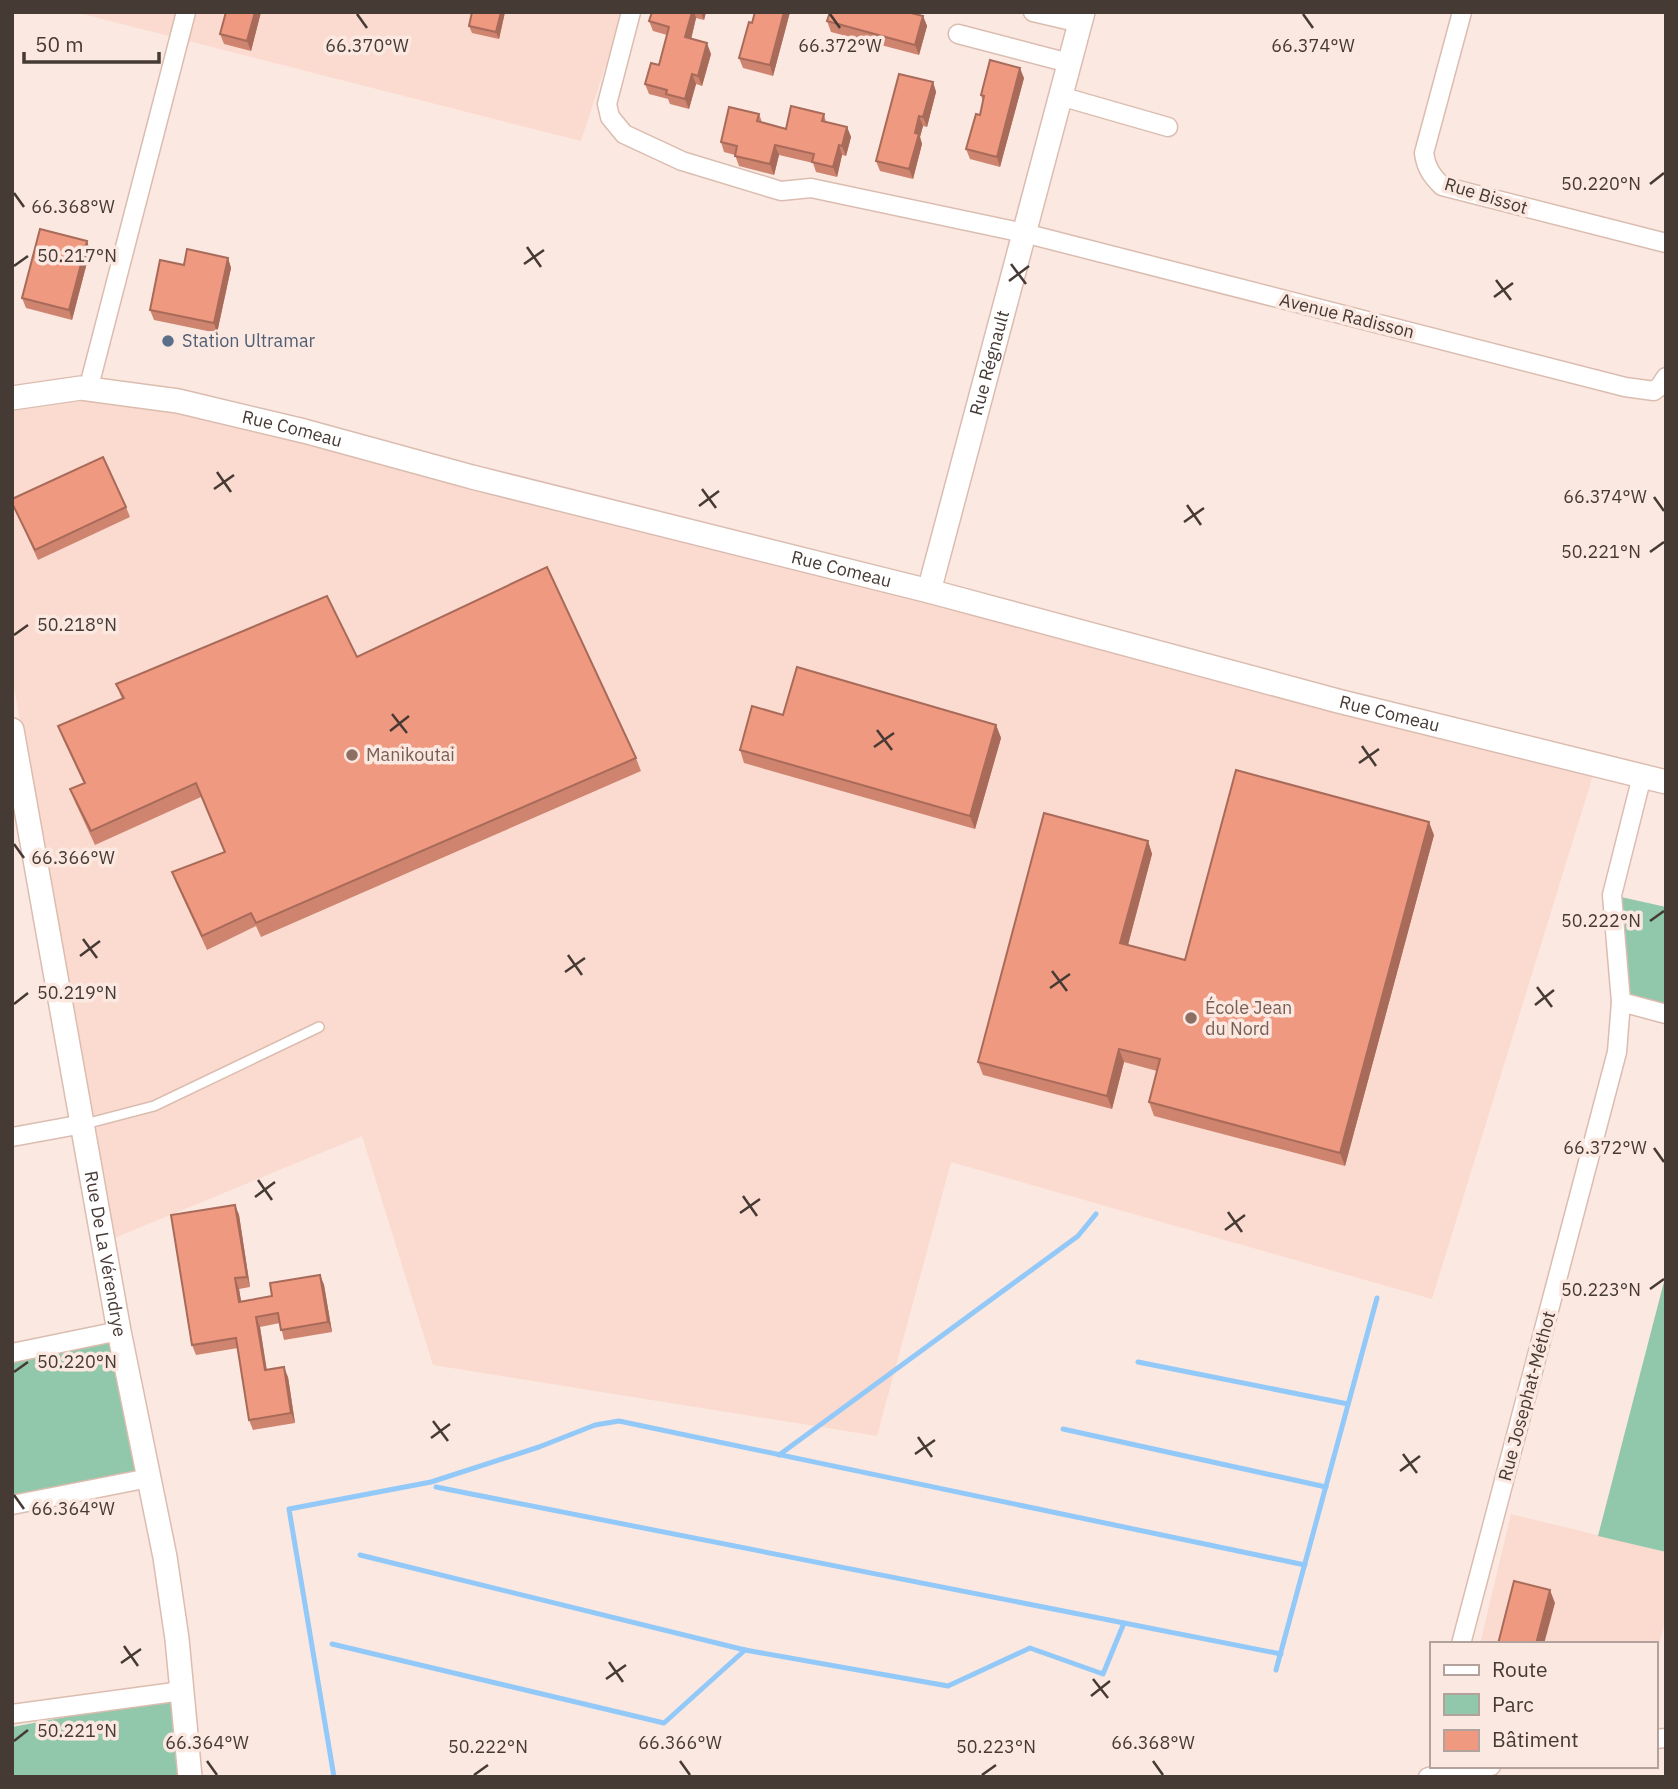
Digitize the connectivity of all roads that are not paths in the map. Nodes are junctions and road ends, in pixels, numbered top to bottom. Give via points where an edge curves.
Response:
1 (186, 12) edge
2 (631, 12) edge
3 (1033, 12) edge
4 (1462, 12) edge
5 (1081, 18) edge
6 (958, 34) dead end
7 (1069, 63) junction
8 (1060, 96) junction
9 (1168, 127) dead end
10 (1024, 233) junction
11 (1666, 243) edge
12 (1666, 377) edge
13 (88, 390) junction
14 (12, 398) edge
15 (929, 591) junction
16 (12, 730) edge
17 (1642, 776) junction
18 (1666, 782) edge
19 (1621, 1002) junction
20 (1666, 1014) edge
21 (319, 1027) dead end
22 (83, 1124) junction
23 (12, 1137) edge
24 (119, 1331) junction
25 (12, 1353) edge
26 (149, 1478) junction
27 (12, 1505) edge
28 (1462, 1642) edge
29 (182, 1691) junction
30 (12, 1714) edge
31 (1479, 1768) edge
32 (1455, 1772) edge
33 (190, 1777) edge
34 (1428, 1777) edge

1 - 13 street
2 - 10 street via 607,104 610,117 624,134 682,161 781,191 811,188
3 - 5 street
4 - 11 street, Rue Bissot via 1424,153 1433,177 1442,186
5 - 7 street, Rue Régnault
6 - 7 street
7 - 8 street, Rue Régnault
8 - 9 street
8 - 10 street, Rue Régnault
10 - 12 street, Avenue Radisson via 1625,387 1654,391
10 - 15 street, Rue Régnault
13 - 14 street, Rue Comeau
13 - 15 street, Rue Comeau via 178,401 304,430 472,477
15 - 17 street, Rue Comeau via 1338,701
16 - 22 street, Rue De La Vérendrye
17 - 18 street, Rue Comeau
17 - 19 street, Rue Josephat-Méthot via 1612,895
19 - 20 street
19 - 28 street, Rue Josephat-Méthot via 1617,1052
21 - 22 lane via 154,1106
22 - 23 street
22 - 24 street, Rue De La Vérendrye
24 - 25 street
24 - 26 street, Rue De La Vérendrye
26 - 27 street
26 - 29 street, Rue De La Vérendrye via 165,1558
29 - 30 street
29 - 33 street, Rue De La Vérendrye
31 - 32 street
32 - 34 street

